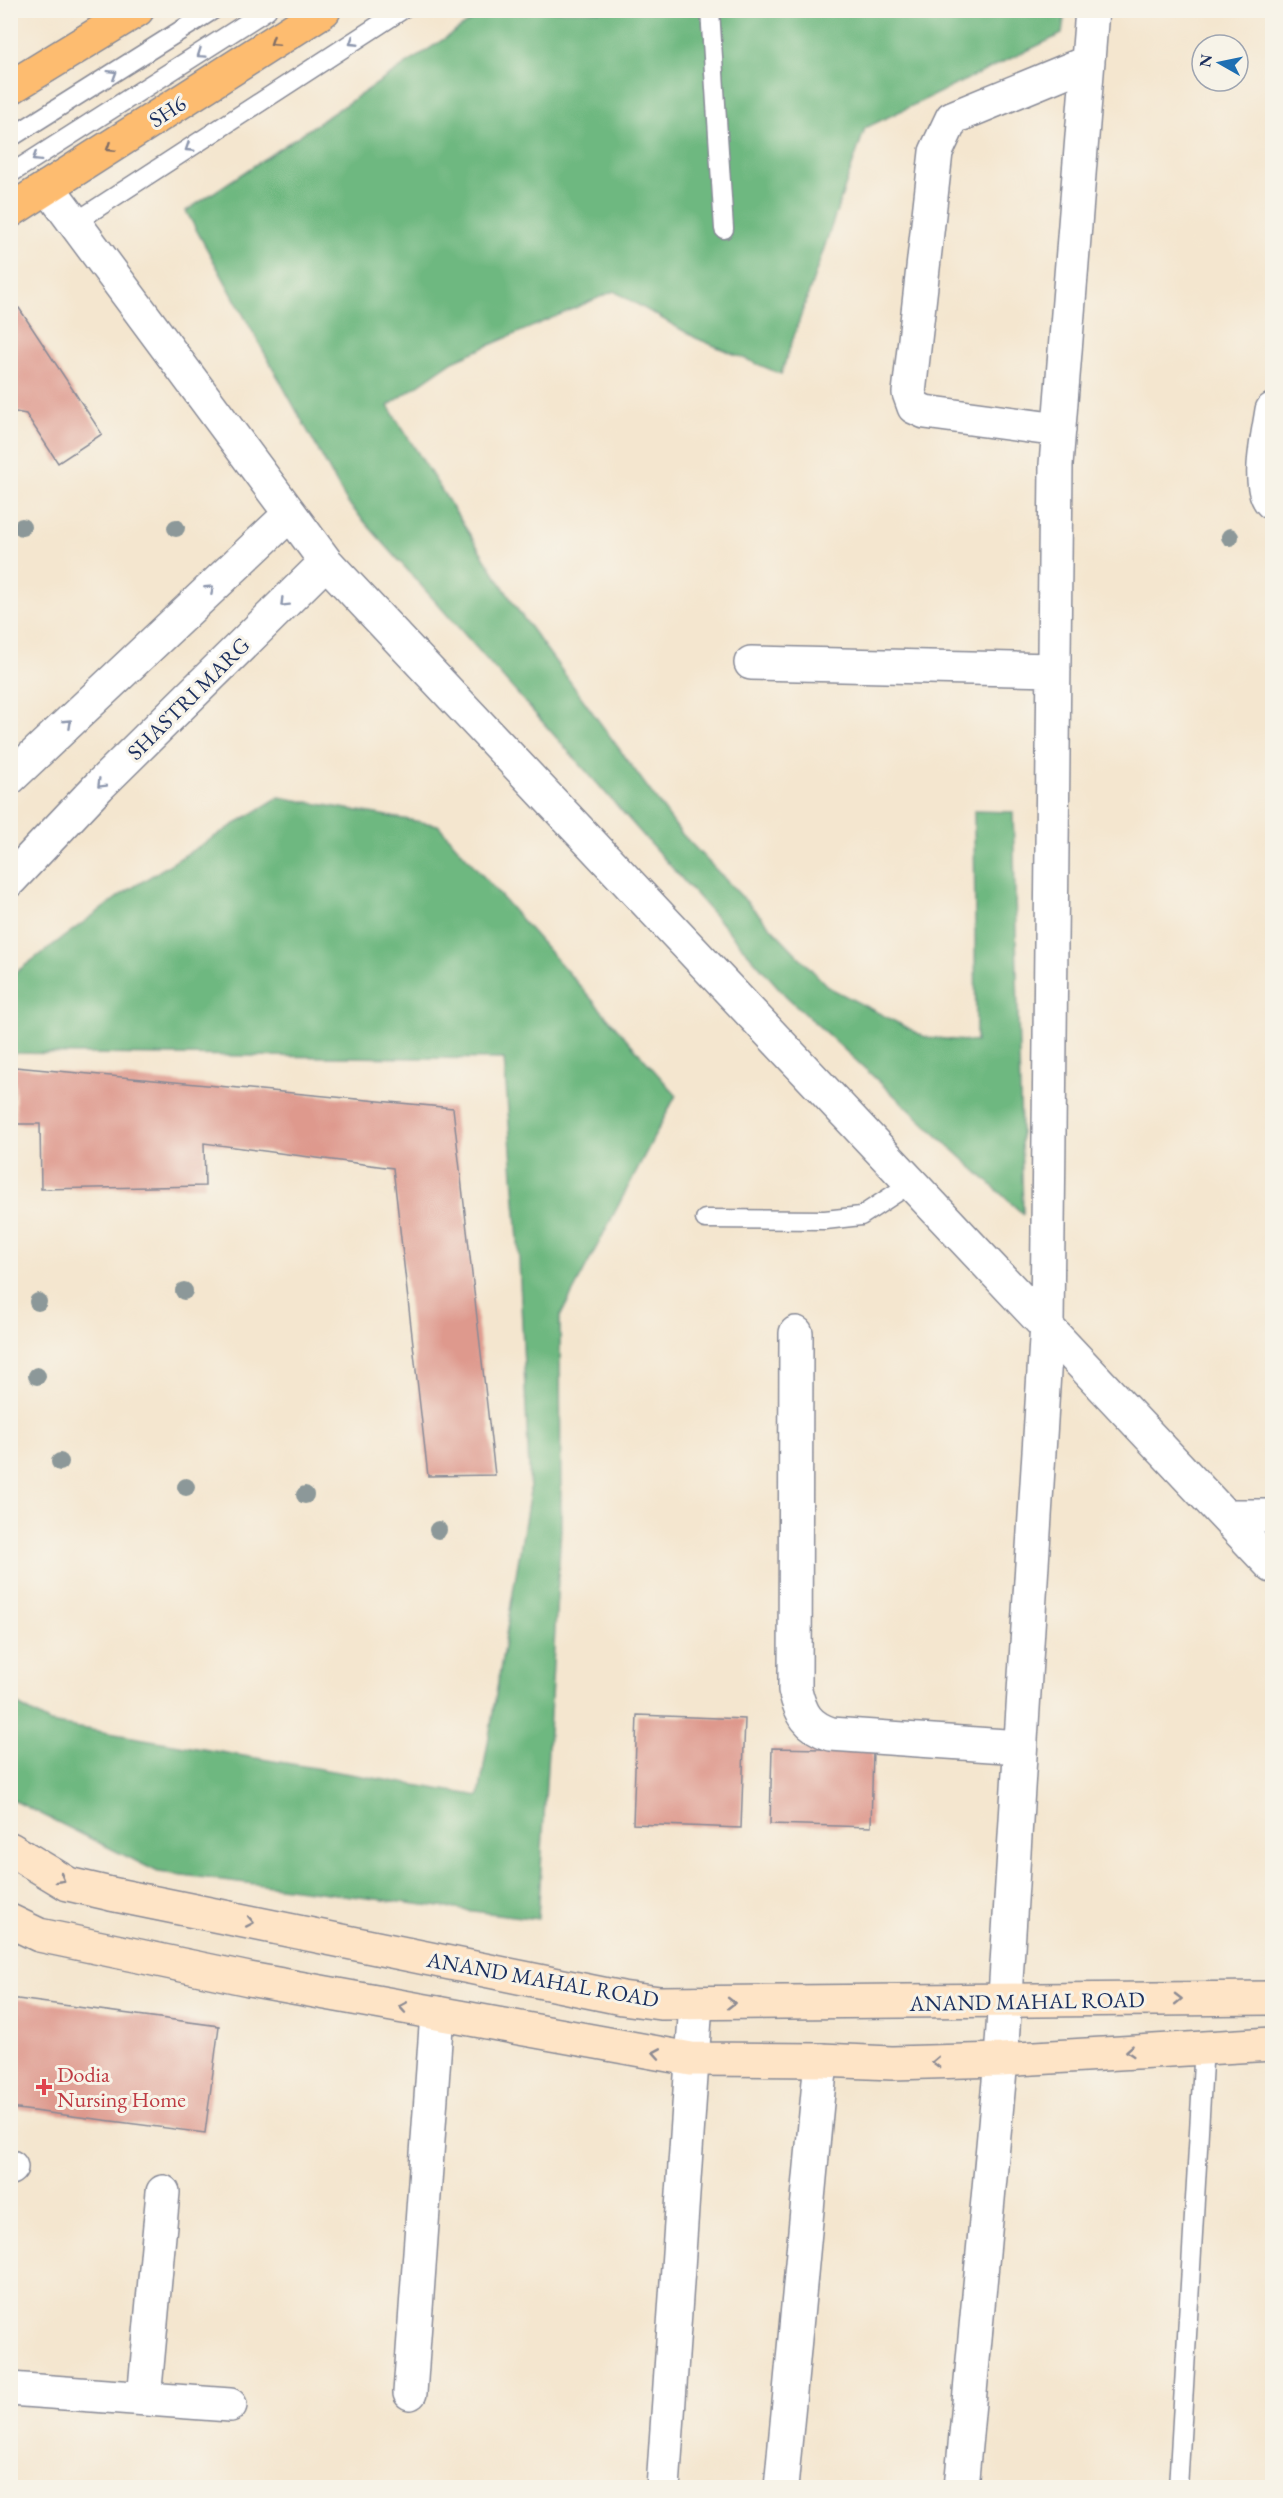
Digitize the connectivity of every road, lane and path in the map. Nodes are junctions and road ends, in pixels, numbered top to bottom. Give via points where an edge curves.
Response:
1 (137, 10) edge
2 (213, 10) edge
3 (267, 10) edge
4 (324, 10) edge
5 (402, 10) edge
6 (710, 10) edge
7 (1092, 10) edge
8 (1088, 62) junction
9 (10, 88) edge
10 (10, 138) edge
11 (10, 174) edge
12 (48, 188) junction
13 (10, 211) edge
14 (74, 223) junction
15 (724, 229) dead end
16 (1272, 410) edge
17 (1059, 430) junction
18 (1272, 503) edge
19 (290, 514) junction
20 (326, 562) junction
21 (751, 663) dead end
22 (1054, 670) junction
23 (10, 778) edge
24 (10, 880) edge
25 (913, 1182) junction
26 (705, 1219) dead end
27 (1047, 1324) junction
28 (796, 1333) dead end
29 (1228, 1515) junction
30 (1272, 1516) edge
31 (1272, 1566) edge
32 (1020, 1747) junction
33 (10, 1849) edge
34 (10, 1921) edge
35 (1272, 1998) edge
36 (1005, 2001) junction
37 (696, 2003) junction
38 (437, 2013) junction
39 (1272, 2044) edge
40 (1204, 2046) junction
41 (692, 2059) junction
42 (821, 2060) junction
43 (1001, 2060) junction
44 (163, 2192) dead end
45 (10, 2389) edge
46 (410, 2392) dead end
47 (144, 2399) junction
48 (230, 2405) dead end
49 (663, 2487) edge
50 (781, 2487) edge
51 (961, 2487) edge
52 (1178, 2487) edge

1 - 9 main road
10 -> 2 lane
3 -> 11 lane
4 -> 12 main road, SH6
5 -> 14 lane
6 - 15 lane
7 - 8 street
8 - 17 street
8 - 17 street via 952,118 936,152 909,393 914,407 925,412
12 - 13 main road, SH6
12 - 14 street
14 - 19 street
16 - 18 street via 1263,474
17 - 22 street
19 - 20 street
23 -> 19 street
20 -> 24 street, SHASTRI MARG via 99,786
20 - 25 street
21 - 22 street
22 - 27 street
25 - 26 lane via 861,1216 825,1220
25 - 27 street
27 - 29 street
27 - 32 street
28 - 32 street via 795,1690 800,1713 814,1728 831,1734
29 - 30 street
29 - 31 street
32 - 36 street
33 -> 37 main road, ANAND MAHAL ROAD via 68,1884 111,1894 622,1998
38 -> 34 main road via 39,1935
36 -> 35 main road, ANAND MAHAL ROAD
37 -> 36 main road, ANAND MAHAL ROAD
36 - 43 street
37 - 41 street
41 -> 38 main road
38 - 46 street
39 - 40 main road
40 -> 43 main road
40 - 52 lane
41 - 42 main road
41 - 49 street
43 -> 42 main road
42 - 50 street
43 - 51 street
44 - 47 street
45 - 47 street
47 - 48 street

